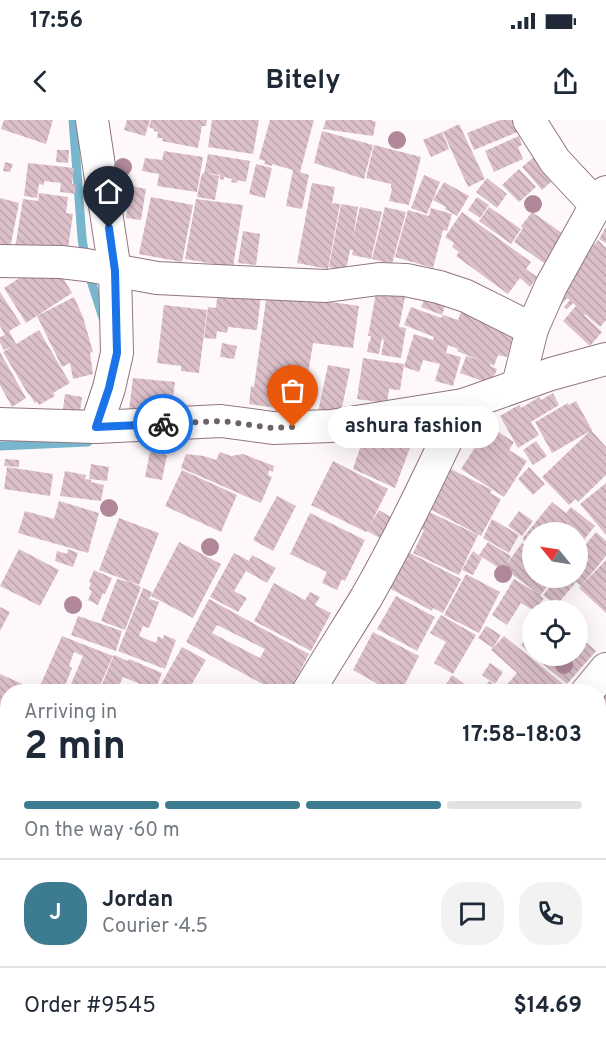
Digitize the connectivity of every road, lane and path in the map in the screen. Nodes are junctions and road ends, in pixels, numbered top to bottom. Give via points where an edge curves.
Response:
1 (92, 120) edge
2 (529, 120) edge
3 (601, 199) edge
4 (0, 261) edge
5 (115, 271) junction
6 (532, 329) junction
7 (606, 359) edge
8 (518, 385) junction
9 (463, 405) junction
10 (0, 424) edge
11 (96, 427) junction
12 (606, 669) edge
13 (313, 684) edge
14 (594, 684) edge

1 - 5 street
2 - 3 street via 555,161
3 - 6 street via 551,286
4 - 5 street via 61,262
5 - 6 street via 157,278 326,286 379,279 406,280 466,296
5 - 11 street via 117,353
6 - 8 street
7 - 8 street
8 - 9 street
9 - 11 street via 331,426 273,428 222,421
9 - 13 street via 397,541
10 - 11 street
12 - 14 street

